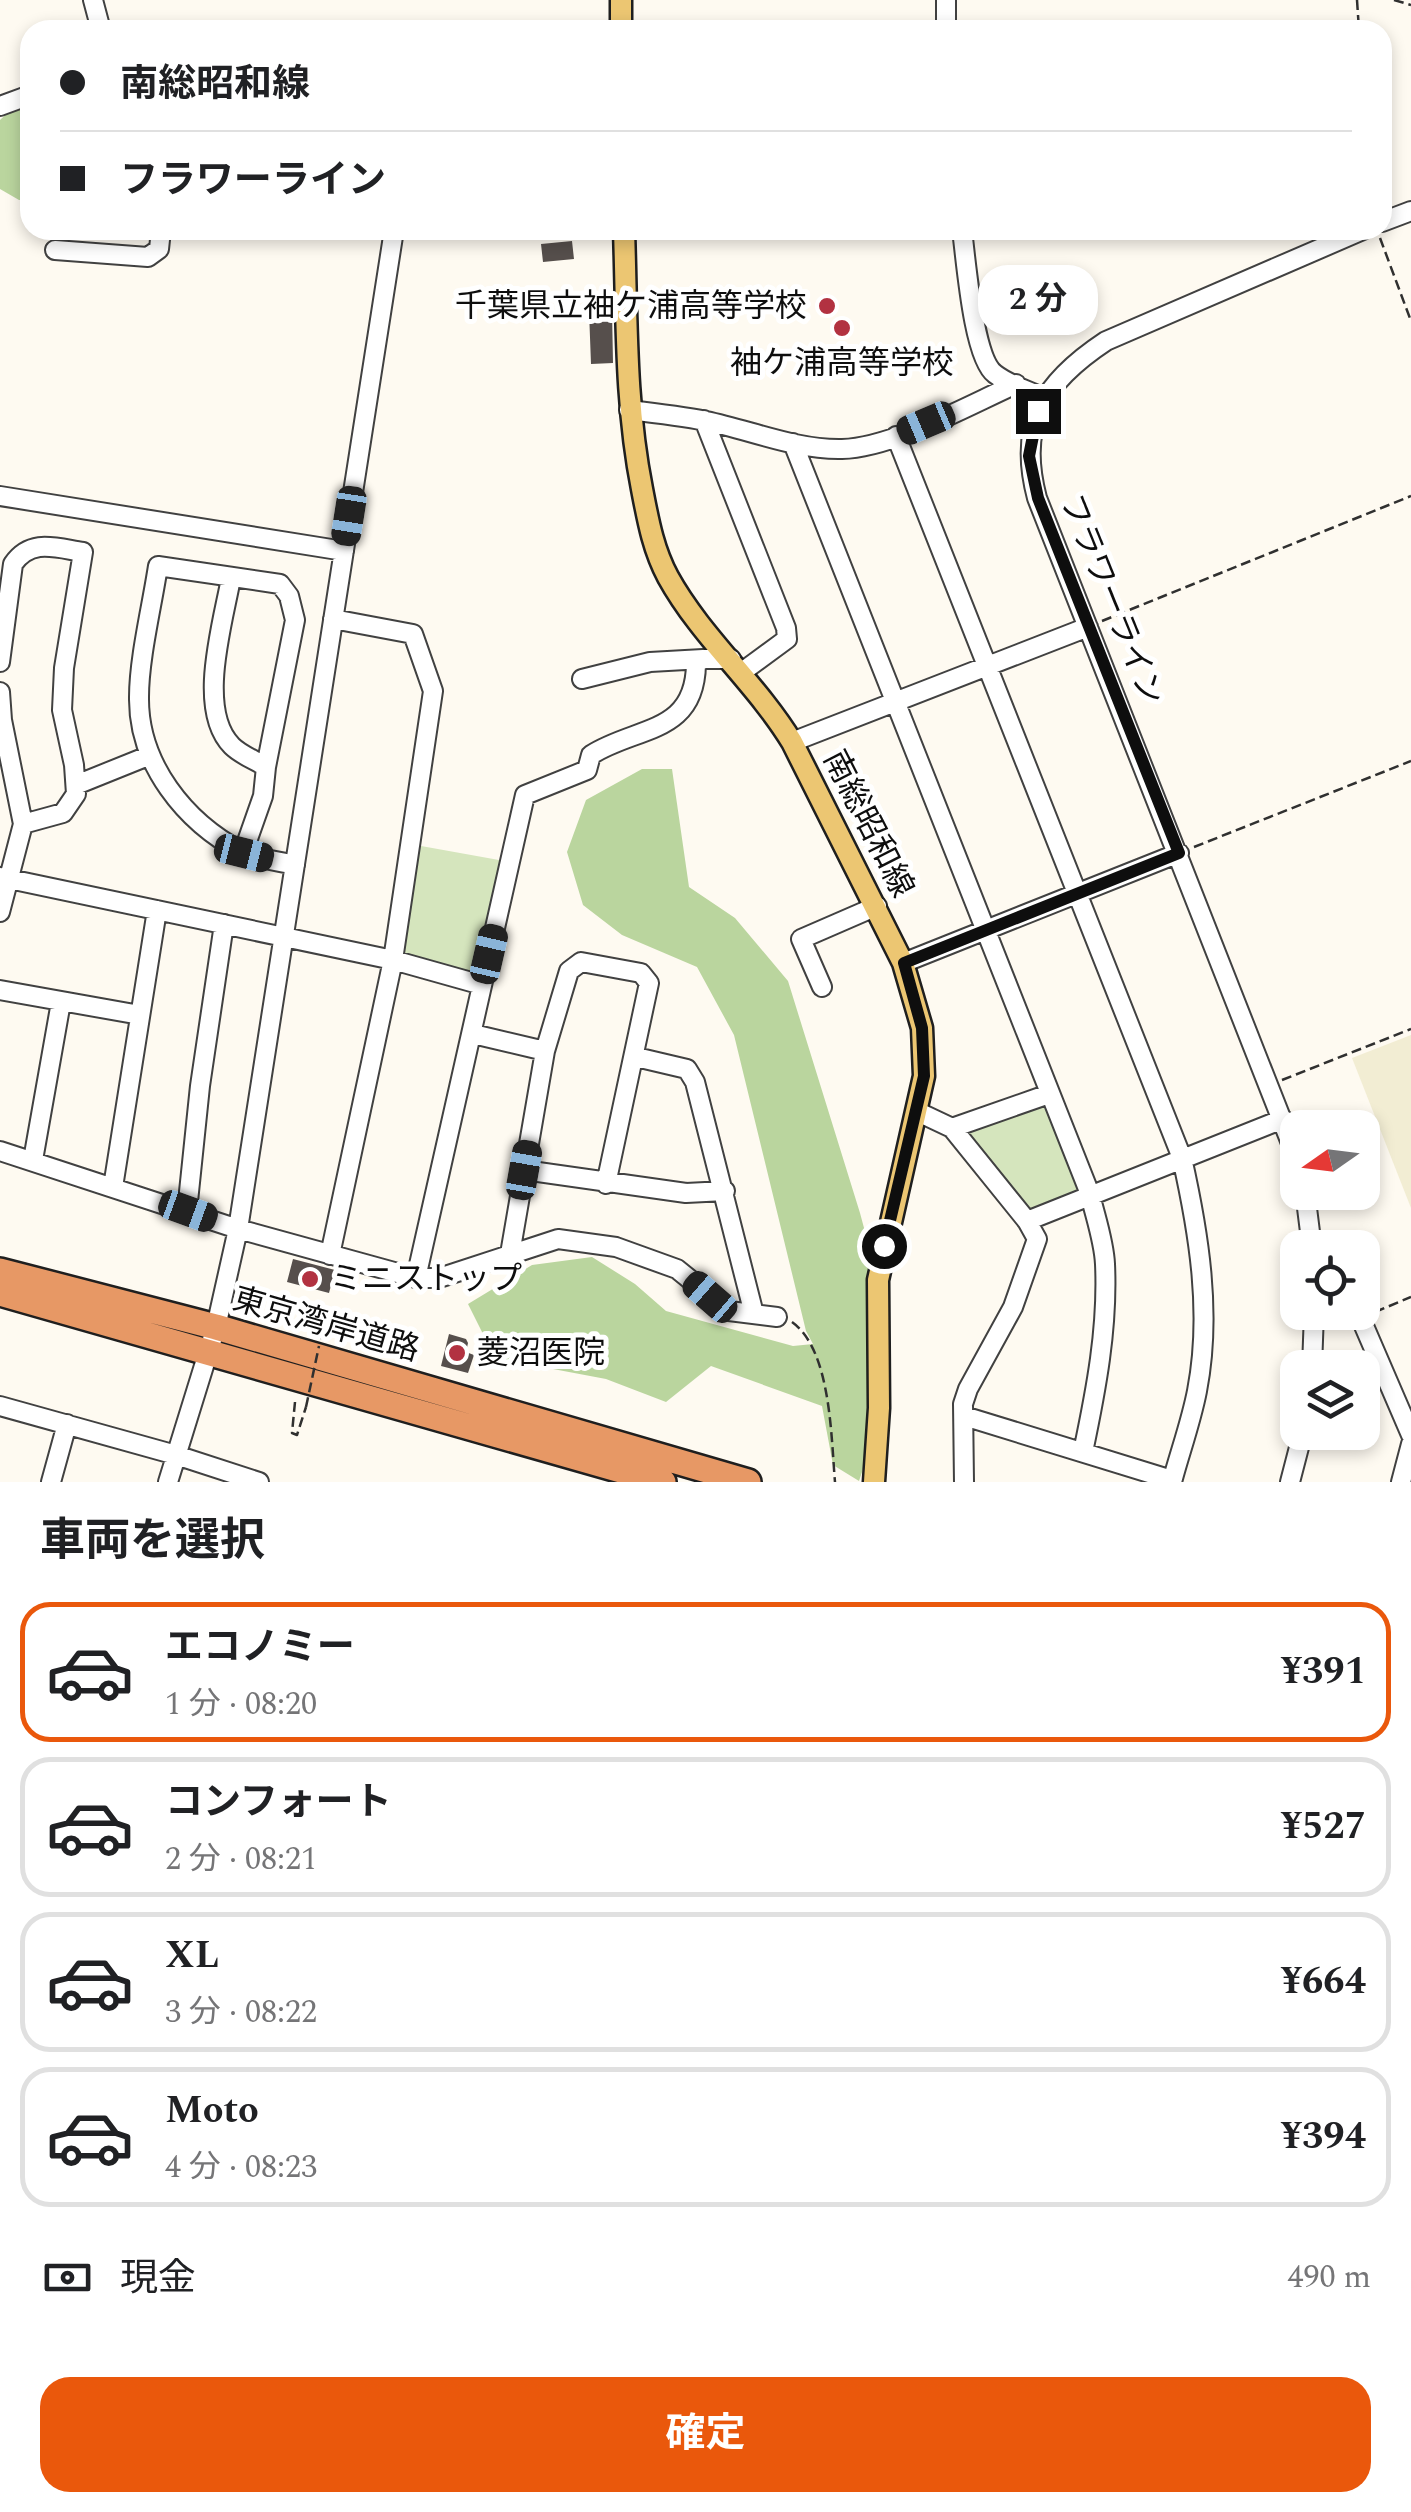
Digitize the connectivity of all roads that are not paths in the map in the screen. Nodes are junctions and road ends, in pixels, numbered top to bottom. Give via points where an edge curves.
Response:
1 (160, 240) edge
2 (392, 240) edge
3 (624, 240) edge
4 (963, 240) edge
5 (1340, 240) edge
6 (55, 250) dead end
7 (1016, 384) junction
8 (1044, 398) junction
9 (629, 410) junction
10 (704, 420) junction
11 (896, 436) junction
12 (793, 443) junction
13 (0, 496) edge
14 (344, 552) junction
15 (231, 578) junction
16 (333, 619) junction
17 (1088, 627) junction
18 (703, 659) junction
19 (0, 662) edge
20 (736, 665) junction
21 (986, 667) junction
22 (582, 678) dead end
23 (0, 692) edge
24 (894, 702) junction
25 (792, 742) junction
26 (148, 756) junction
27 (266, 767) junction
28 (76, 785) junction
29 (23, 824) junction
30 (244, 853) junction
31 (1179, 853) junction
32 (295, 865) junction
33 (4, 878) edge
34 (1077, 894) junction
35 (877, 906) junction
36 (157, 910) junction
37 (0, 912) edge
38 (224, 924) junction
39 (985, 931) junction
40 (283, 939) junction
41 (393, 960) junction
42 (904, 963) junction
43 (482, 985) junction
44 (822, 987) dead end
45 (0, 990) edge
46 (61, 1002) junction
47 (140, 1015) junction
48 (473, 1034) junction
49 (545, 1051) junction
50 (636, 1057) junction
51 (1049, 1094) junction
52 (1280, 1110) edge
53 (916, 1111) junction
54 (1280, 1121) edge
55 (952, 1128) junction
56 (0, 1150) edge
57 (1182, 1158) junction
58 (33, 1160) junction
59 (524, 1170) junction
60 (606, 1184) junction
61 (114, 1187) junction
62 (725, 1191) junction
63 (1090, 1194) junction
64 (188, 1211) junction
65 (1027, 1222) junction
66 (238, 1229) junction
67 (330, 1254) junction
68 (510, 1254) junction
69 (0, 1271) edge
70 (416, 1278) junction
71 (0, 1292) edge
72 (754, 1314) junction
73 (776, 1318) road end
74 (216, 1327) junction
75 (1366, 1330) edge
76 (205, 1354) junction
77 (0, 1406) edge
78 (964, 1416) junction
79 (67, 1424) junction
80 (1411, 1435) edge
81 (1411, 1444) edge
82 (1298, 1450) edge
83 (1083, 1452) junction
84 (176, 1455) junction
85 (1172, 1481) edge
86 (51, 1482) edge
87 (168, 1482) edge
88 (259, 1482) edge
89 (663, 1482) edge
90 (748, 1482) edge
91 (874, 1482) edge
92 (964, 1482) edge
93 (1290, 1482) edge
94 (1401, 1482) edge

1 - 6 street via 148,256
2 - 14 street
3 - 9 main road, 南総昭和線
4 - 7 street via 987,366
5 - 8 street, フラワーライン via 1106,341 1070,366
7 - 8 street
7 - 11 street
8 - 17 street, フラワーライン via 1032,430 1032,478
9 - 10 street
9 - 20 main road, 南総昭和線 via 655,550
10 - 12 street
10 - 20 street via 786,628 787,639
11 - 12 street via 841,449
11 - 21 street
12 - 24 street
13 - 14 street
14 - 16 street
15 - 26 street via 158,566 139,698
15 - 27 street via 212,682 214,706 232,746
15 - 27 street via 280,584 296,620
16 - 32 street
16 - 41 street via 412,634 433,691
17 - 21 street
17 - 31 street, フラワーライン
18 - 20 street
18 - 22 street via 650,662
18 - 43 street via 683,708 647,734 607,744 591,755 586,770 525,795
19 - 28 street via 13,564 21,552 36,545 83,552 62,710
20 - 25 main road, 南総昭和線
21 - 24 street
21 - 34 street
23 - 29 street
24 - 25 street
24 - 39 street
25 - 35 main road, 南総昭和線
26 - 28 street
26 - 30 street via 194,817
27 - 30 street
28 - 29 street via 63,813
29 - 33 street
30 - 32 street
31 - 34 street
31 - 52 street, フラワーライン
32 - 40 street
33 - 36 street
33 - 37 street
34 - 39 street
34 - 57 street
35 - 42 main road, 南総昭和線
35 - 44 street via 802,939
36 - 38 street
36 - 47 street
38 - 40 street
38 - 64 street
39 - 42 street
39 - 51 street
40 - 41 street
40 - 66 street
41 - 43 street
41 - 67 street
42 - 53 main road, 南総昭和線 via 922,1028 924,1076
43 - 48 street
45 - 46 street
46 - 47 street
46 - 58 street
47 - 61 street
48 - 49 street
48 - 70 street
49 - 50 street via 569,971 580,962 641,973 650,982
49 - 59 street
50 - 60 street
50 - 62 street via 687,1069
51 - 55 street
51 - 63 street
53 - 55 street
53 - 91 main road, 南総昭和線 via 878,1280
54 - 57 street
55 - 65 street
56 - 58 street
57 - 63 street
57 - 85 street via 1198,1229 1204,1328 1197,1391
58 - 61 street
59 - 60 street
59 - 68 street
60 - 62 street
61 - 64 street
62 - 72 street
63 - 65 street
63 - 83 street via 1105,1278 1098,1382
64 - 66 street
65 - 78 street via 1037,1239 1012,1307 968,1389
66 - 67 street
66 - 74 street
67 - 70 street
68 - 70 street via 438,1278
68 - 72 street via 558,1239 616,1247 677,1269 728,1311
69 - 74 highway, 東京湾岸道路
71 - 76 highway, 東京湾岸道路
72 - 73 street
74 - 76 street
74 - 90 highway, 東京湾岸道路
75 - 80 street
76 - 84 street
76 - 89 highway, 東京湾岸道路
77 - 79 street
78 - 83 street
78 - 92 street
79 - 84 street
79 - 86 street
81 - 94 street
82 - 93 street
83 - 85 street
84 - 87 street
84 - 88 street

